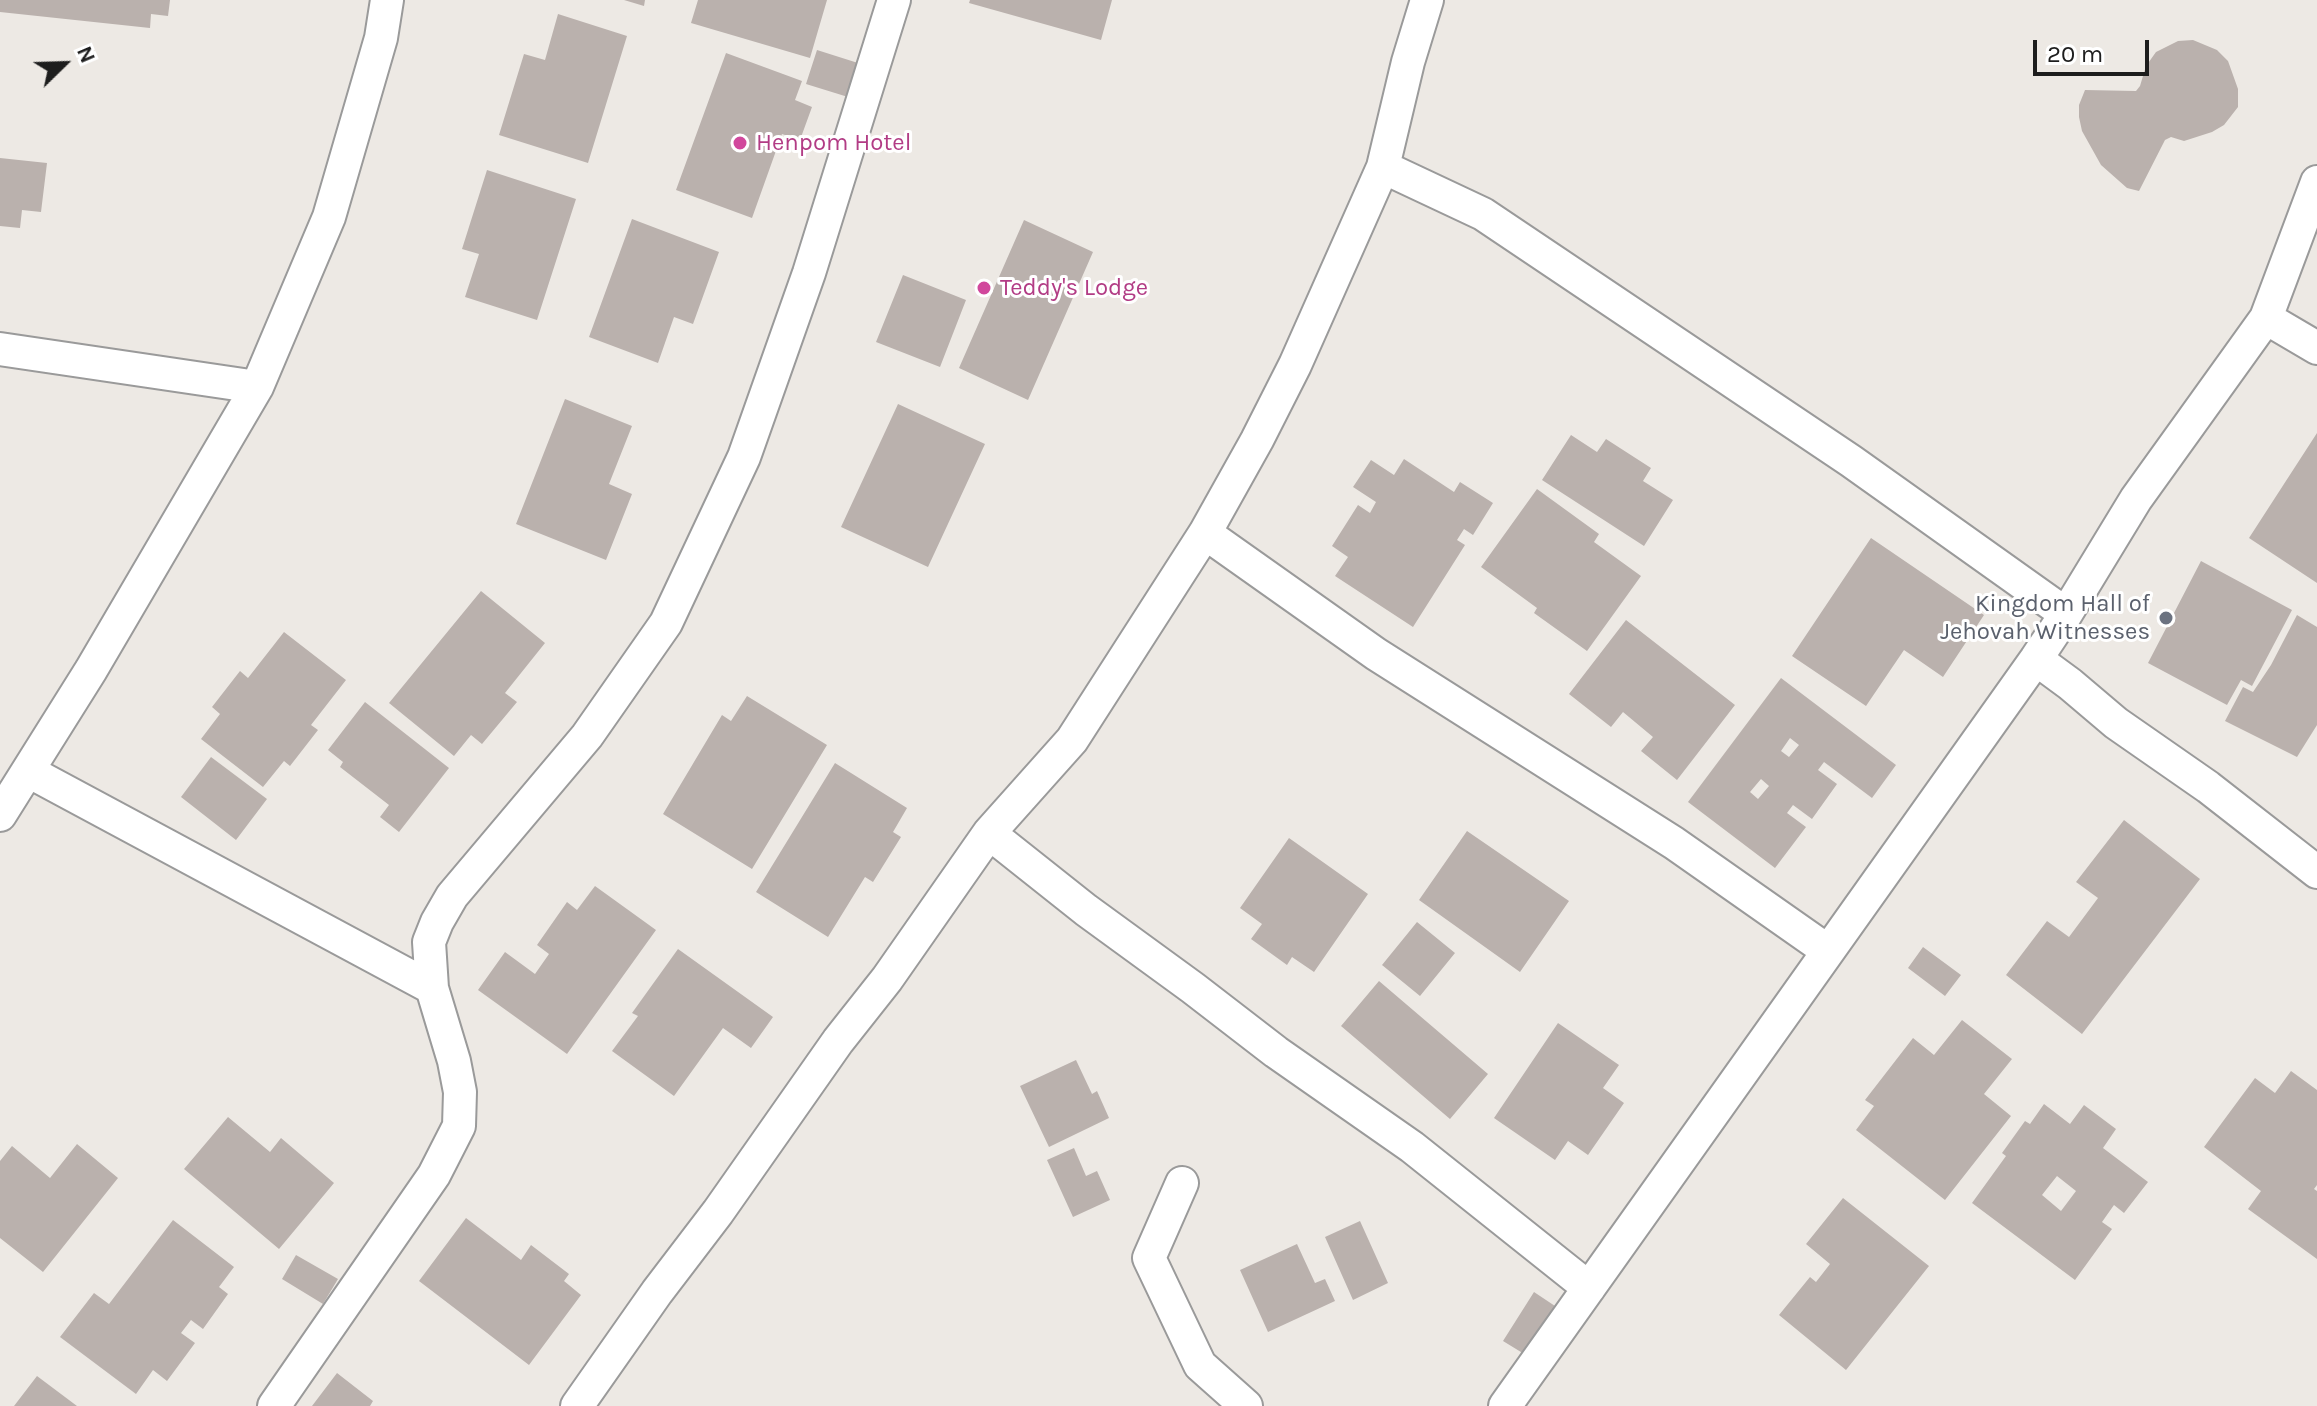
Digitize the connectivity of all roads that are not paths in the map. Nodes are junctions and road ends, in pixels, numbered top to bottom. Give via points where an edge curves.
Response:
1 (387, 0) edge
2 (894, 0) edge
3 (1427, 0) edge
4 (1383, 167) junction
5 (2317, 182) edge
6 (2266, 318) junction
7 (2317, 348) edge
8 (0, 349) edge
9 (257, 387) junction
10 (1205, 533) junction
11 (2066, 614) junction
12 (2036, 659) junction
13 (28, 771) junction
14 (0, 815) edge
15 (989, 833) junction
16 (2317, 872) edge
17 (1828, 951) junction
18 (432, 988) junction
19 (1182, 1183) dead end
20 (1589, 1288) junction
21 (274, 1406) edge
22 (577, 1406) edge
23 (1246, 1406) edge
24 (1505, 1406) edge

1 - 9 street via 381,38 329,217
2 - 18 street via 809,273 744,457 666,623 587,736 452,896 429,942
3 - 4 street
4 - 10 street via 1295,365
4 - 11 street via 1483,214 1851,461
5 - 6 street
6 - 7 street
6 - 11 street via 2136,499
8 - 9 street
9 - 13 street
10 - 15 street via 1072,740
10 - 17 street via 1376,654 1674,843
11 - 12 street
12 - 16 street
12 - 17 street
13 - 14 street
13 - 18 street
15 - 20 street via 1276,1052 1412,1147
15 - 22 street
17 - 20 street
18 - 21 street via 454,1061 459,1126 434,1175
19 - 23 street via 1149,1258 1200,1365
20 - 24 street

